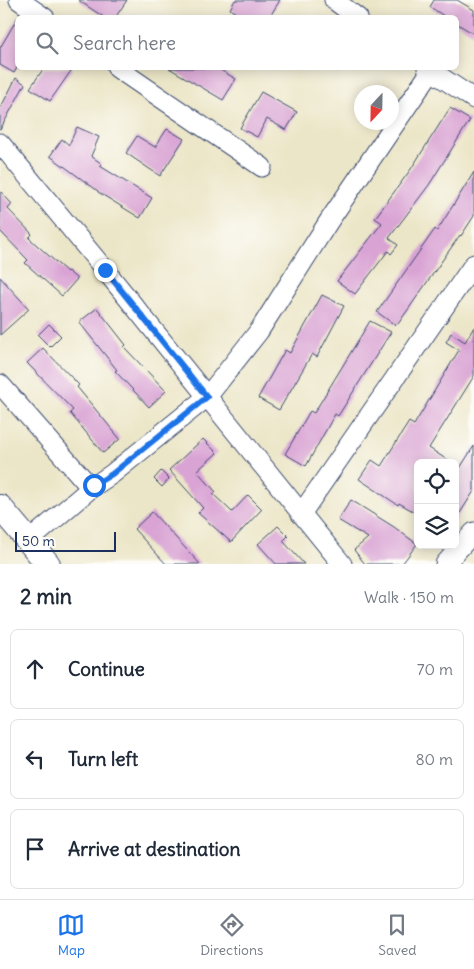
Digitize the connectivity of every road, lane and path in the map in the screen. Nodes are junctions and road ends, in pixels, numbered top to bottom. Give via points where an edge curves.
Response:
1 (19, 0) edge
2 (334, 0) edge
3 (40, 15) edge
4 (354, 15) edge
5 (120, 70) edge
6 (428, 70) edge
7 (430, 70) edge
8 (474, 99) edge
9 (0, 142) edge
10 (262, 167) dead end
11 (474, 264) edge
12 (0, 384) edge
13 (207, 397) junction
14 (91, 488) junction
15 (0, 507) edge
16 (301, 514) junction
17 (474, 532) edge
18 (28, 541) junction
19 (48, 564) edge
20 (342, 564) edge
21 (445, 564) edge

1 - 3 street
2 - 4 street
5 - 10 street
6 - 13 street via 258,330
7 - 8 street
9 - 13 street
11 - 16 street
12 - 14 street
13 - 14 street
13 - 16 street
14 - 18 street
15 - 18 main road
16 - 20 street
17 - 21 street
18 - 19 main road

